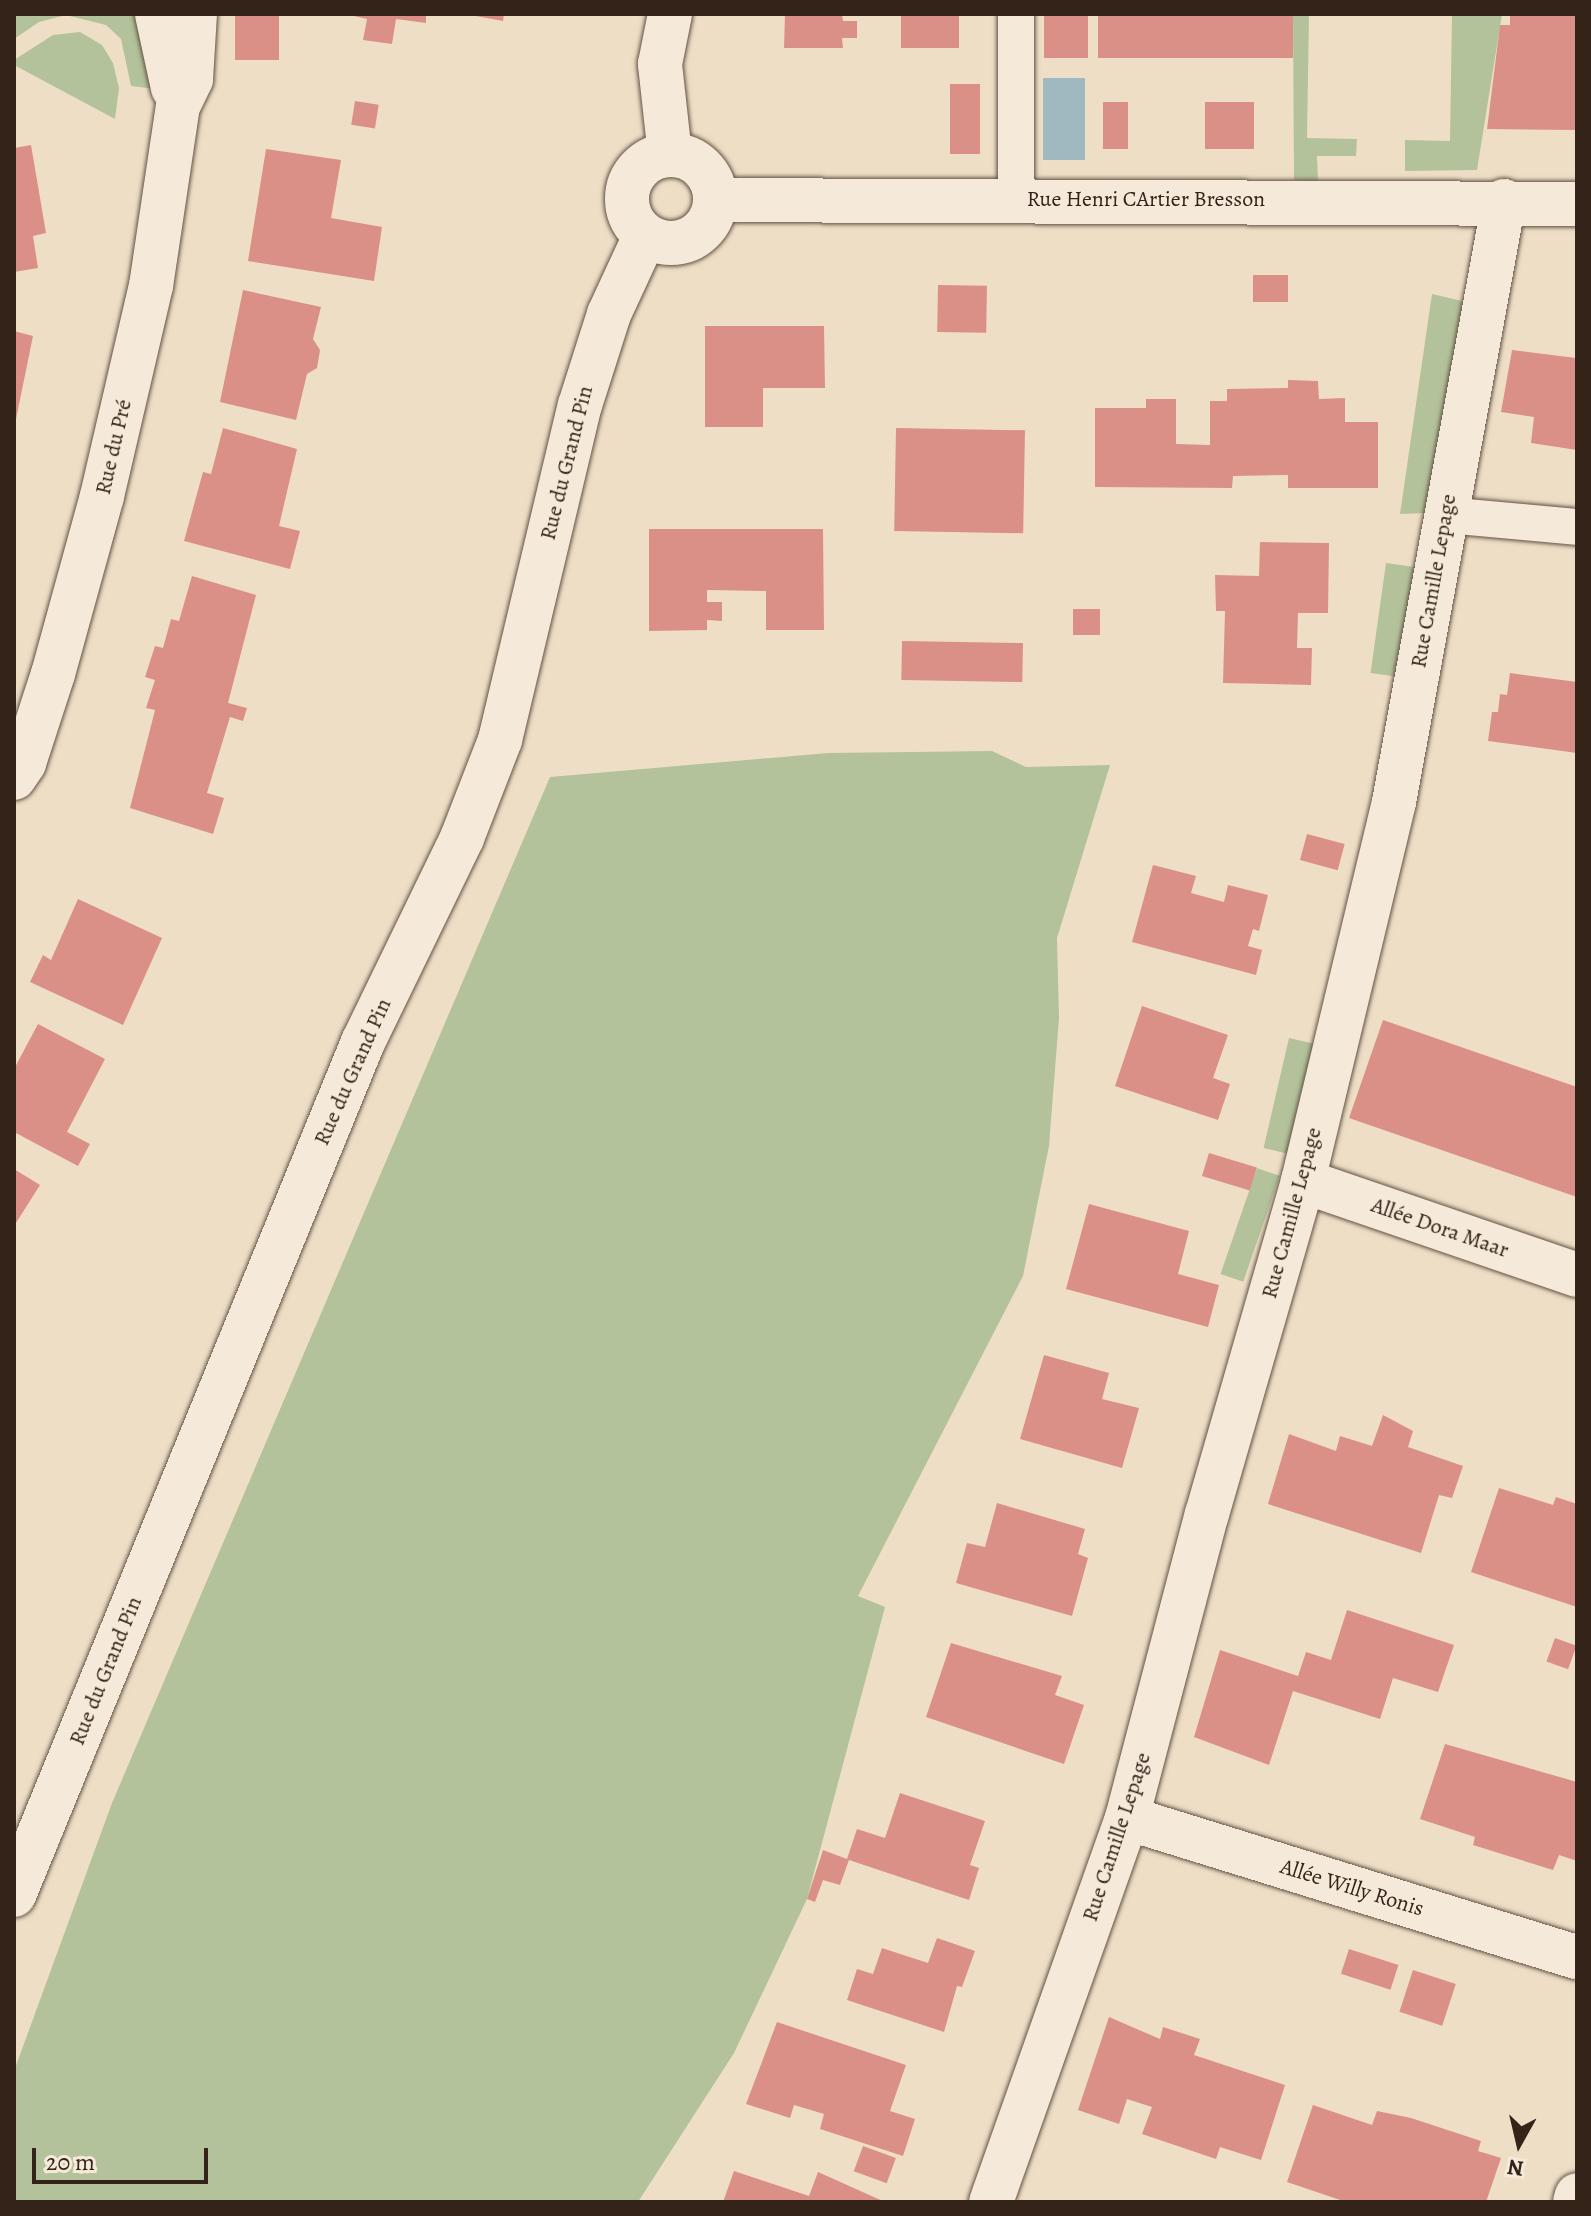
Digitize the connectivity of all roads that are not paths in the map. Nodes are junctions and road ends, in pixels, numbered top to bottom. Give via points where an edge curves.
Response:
1 (157, 14) edge
2 (195, 14) edge
3 (670, 14) edge
4 (1016, 14) edge
5 (178, 106) junction
6 (670, 155) junction
7 (1016, 199) junction
8 (715, 200) junction
9 (1504, 201) junction
10 (1577, 204) edge
11 (645, 236) junction
12 (1446, 515) junction
13 (1577, 527) edge
14 (14, 778) edge
15 (1303, 1181) junction
16 (1577, 1275) edge
17 (1127, 1818) junction
18 (14, 1895) edge
19 (1577, 1957) edge
20 (1577, 2195) edge
21 (991, 2202) edge
22 (1575, 2202) edge

1 - 5 street, Rue du Pré
2 - 5 street, Rue du Pré via 191,79
3 - 6 street via 660,64
4 - 7 lane
5 - 14 street, Rue du Pré via 151,286 102,496 53,674 24,763
6 - 8 street via 697,163 713,186
6 - 11 street via 654,158 631,179 628,211
7 - 8 street, Rue Henri CArtier Bresson
7 - 9 street, Rue Henri CArtier Bresson
8 - 11 street via 712,216 691,238 676,243
9 - 10 street, Rue Henri CArtier Bresson
9 - 12 street, Rue Camille Lepage
11 - 18 street, Rue du Grand Pin via 609,314 580,405 500,740 462,838 363,1042
12 - 13 lane
12 - 15 street, Rue Camille Lepage via 1394,802
15 - 16 street, Allée Dora Maar
15 - 17 street, Rue Camille Lepage
17 - 19 street, Allée Willy Ronis
17 - 21 street, Rue Camille Lepage
20 - 22 street

